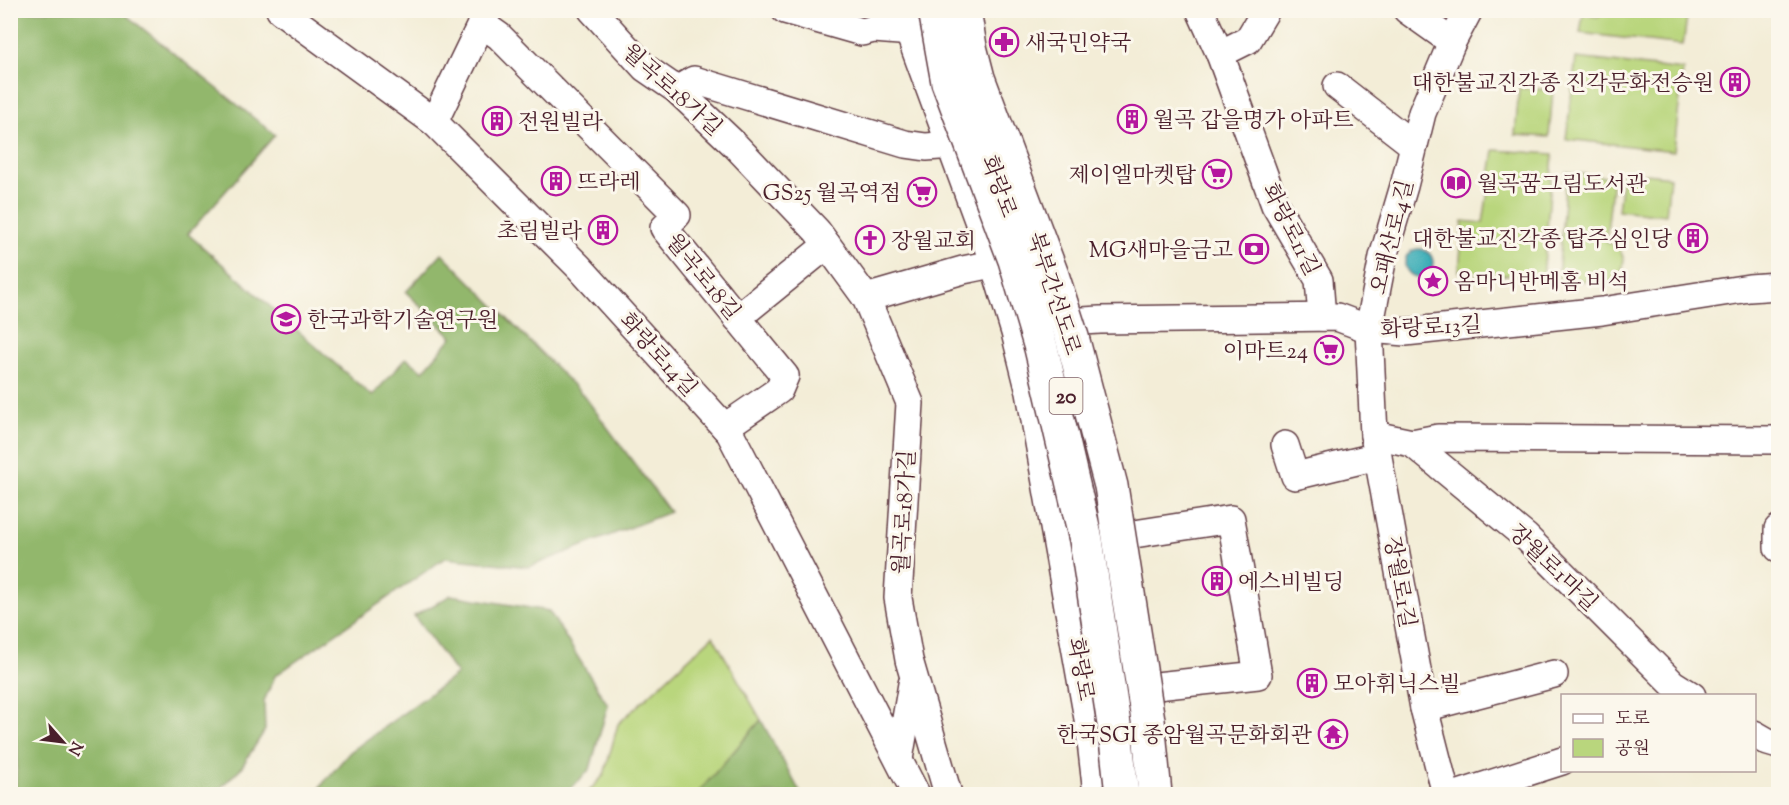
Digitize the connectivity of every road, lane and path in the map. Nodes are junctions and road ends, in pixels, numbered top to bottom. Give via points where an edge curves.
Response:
1 (280, 10) edge
2 (592, 10) edge
3 (785, 10) edge
4 (1200, 10) edge
5 (1266, 10) edge
6 (1407, 10) edge
7 (1469, 10) edge
8 (933, 14) edge
9 (485, 17) edge
10 (1452, 42) junction
11 (1220, 54) junction
12 (1337, 86) dead end
13 (677, 90) junction
14 (434, 122) junction
15 (953, 145) junction
16 (1413, 145) junction
17 (827, 245) junction
18 (1010, 273) junction
19 (1779, 286) edge
20 (866, 298) junction
21 (1322, 317) junction
22 (737, 318) junction
23 (1047, 323) junction
24 (1369, 329) junction
25 (1059, 370) junction
26 (1033, 392) junction
27 (725, 427) junction
28 (1779, 440) edge
29 (1412, 443) junction
30 (1285, 445) dead end
31 (1376, 445) junction
32 (1779, 529) edge
33 (1103, 537) junction
34 (1779, 548) edge
35 (1554, 674) dead end
36 (914, 677) junction
37 (1130, 688) junction
38 (1689, 694) edge
39 (1424, 708) junction
40 (1756, 735) edge
41 (1779, 745) edge
42 (899, 759) junction
43 (1561, 762) edge
44 (916, 795) edge
45 (948, 795) edge
46 (1101, 795) edge
47 (1122, 795) edge
48 (1142, 795) edge
49 (1155, 795) edge
50 (1446, 795) edge
51 (1459, 795) edge

1 - 14 street, 화랑로14길
2 - 13 street, 월곡로18가길 via 645,68
3 - 8 street via 862,32
4 - 11 street, 화랑로11길
5 - 11 street via 1248,40
6 - 10 street
7 - 10 street, 오패산로4길
8 - 15 main road, 화랑로 / 20
8 - 18 main road, 화랑로 / 20 via 951,53
8 - 47 main road, 북부간선도로, bridge via 948,82 1015,260 1041,348 1086,540
8 - 49 main road, 북부간선도로, bridge via 970,47 1072,337 1111,486 1148,720
9 - 14 street, 월곡로18길
9 - 22 street, 월곡로18길 via 499,36 676,215 664,228
10 - 16 street, 오패산로4길
11 - 21 street, 화랑로11길 via 1275,205 1319,280
12 - 16 street
13 - 15 street, 화랑로 via 694,80 904,144
13 - 17 street, 월곡로18가길 via 734,144
14 - 27 street, 화랑로14길 via 579,267
15 - 18 main road, 화랑로 / 20
16 - 24 street, 오패산로4길 via 1383,257
17 - 20 street, 월곡로18가길
17 - 22 street
18 - 20 street via 963,270
18 - 23 main road, 화랑로 / 20
18 - 26 main road, 화랑로 / 20
19 - 24 street, 화랑로13길 via 1580,314 1405,332
20 - 36 street, 월곡로18가길 via 910,403 898,598
21 - 23 street, 화랑로13길
21 - 24 street, 화랑로13길 via 1337,317
22 - 27 street, 월곡로18길 via 784,376 779,390
23 - 25 main road, 화랑로 / 20
24 - 31 street, 장월로1길
25 - 26 main road via 1040,362
25 - 33 main road, 화랑로 / 20
26 - 46 main road, 화랑로 / 20
27 - 42 street, 화랑로14길
28 - 29 street, 장월로1마길 via 1438,438
29 - 31 street, 장월로1마길
29 - 38 street, 장월로1마길 via 1526,537 1672,684
30 - 31 street via 1295,476
31 - 39 street, 장월로1길
32 - 34 street
33 - 37 main road, 화랑로 / 20
33 - 37 street, 화랑로 via 1231,519 1258,675
35 - 39 street
36 - 42 street
36 - 45 street, 월곡로18가길
37 - 48 main road, 화랑로 / 20
39 - 50 street, 장월로1길
40 - 41 street
42 - 44 street, 화랑로14길
43 - 51 street

